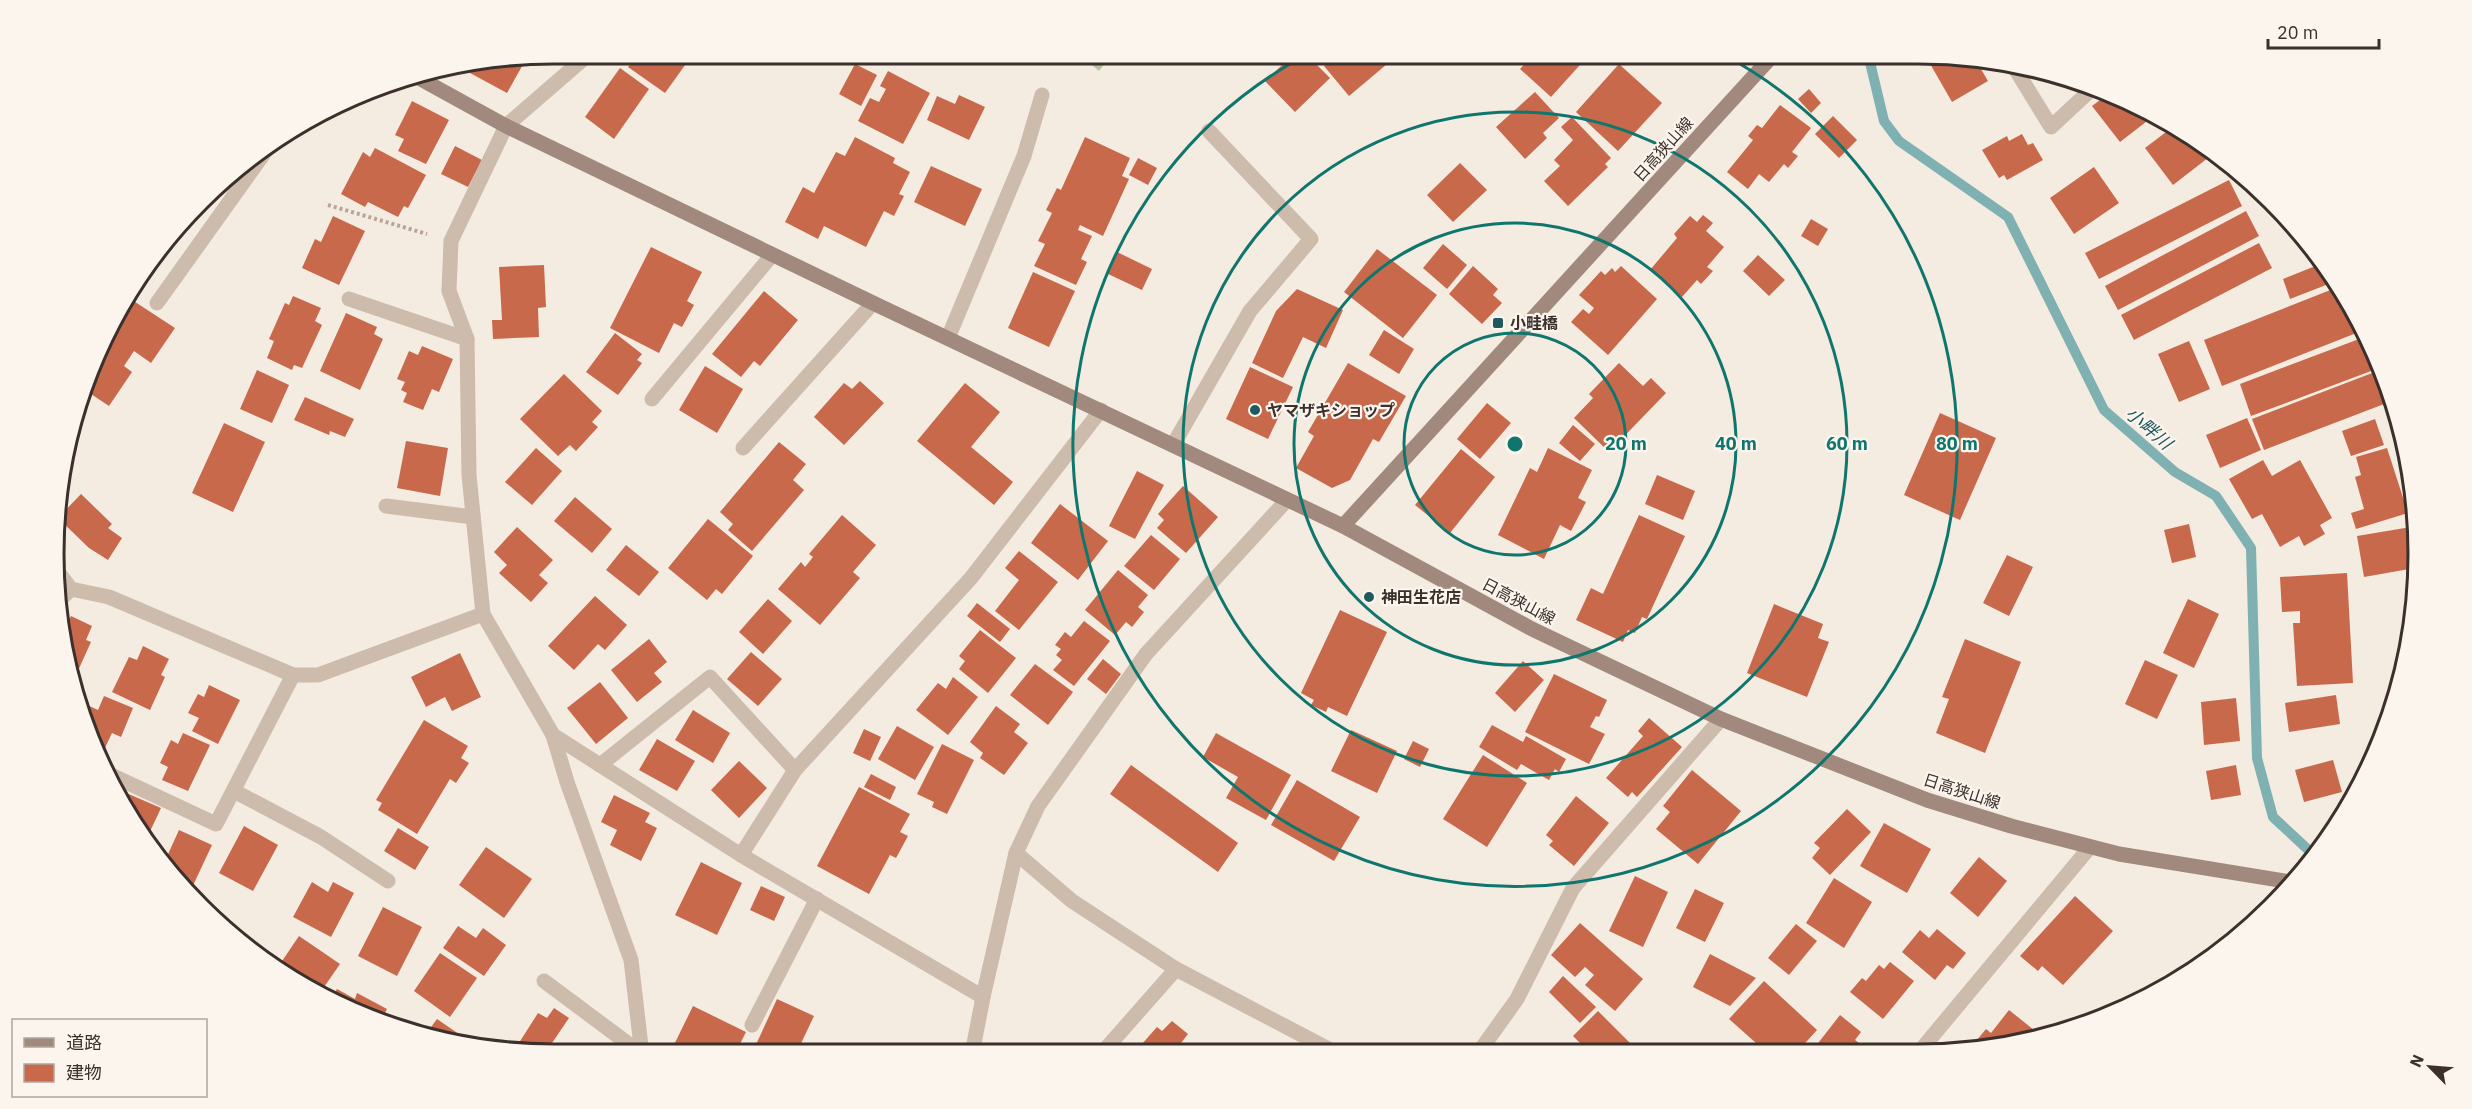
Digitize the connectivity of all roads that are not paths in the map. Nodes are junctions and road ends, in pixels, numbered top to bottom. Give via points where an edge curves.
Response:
1 (578, 64) edge
2 (1765, 64) edge
3 (2019, 75) edge
4 (426, 82) edge
5 (1042, 95) dead end
6 (2086, 95) edge
7 (506, 126) junction
8 (1209, 131) dead end
9 (255, 167) edge
10 (772, 255) junction
11 (349, 298) dead end
12 (157, 303) dead end
13 (873, 303) junction
14 (948, 338) junction
15 (467, 339) junction
16 (652, 399) dead end
17 (1101, 410) junction
18 (1173, 445) junction
19 (743, 448) dead end
20 (1286, 501) junction
21 (386, 506) dead end
22 (473, 517) junction
23 (1343, 526) junction
24 (66, 582) edge
25 (71, 589) junction
26 (67, 593) edge
27 (483, 614) junction
28 (293, 675) junction
29 (1721, 719) junction
30 (553, 735) junction
31 (600, 765) junction
32 (795, 770) junction
33 (119, 779) edge
34 (234, 791) junction
35 (2090, 847) junction
36 (1016, 853) junction
37 (741, 855) junction
38 (388, 881) dead end
39 (2283, 881) edge
40 (818, 899) junction
41 (1176, 969) junction
42 (544, 981) dead end
43 (982, 997) junction
44 (752, 1025) dead end
45 (629, 1044) edge
46 (641, 1044) edge
47 (974, 1044) edge
48 (1110, 1044) edge
49 (1319, 1044) edge
50 (1485, 1044) edge
51 (1926, 1044) edge

1 - 7 street
2 - 23 main road, 日高狭山線
3 - 6 street via 2051,127
4 - 7 main road
5 - 14 street via 1024,156
7 - 10 main road
7 - 15 street via 451,241 449,291
8 - 18 street via 1311,239 1250,311
9 - 12 street
10 - 13 main road
10 - 16 street
11 - 15 street
13 - 14 main road
13 - 19 street
14 - 17 main road
15 - 22 street
17 - 18 main road
17 - 32 street via 971,578
18 - 20 main road
20 - 23 main road
20 - 36 street via 1146,654 1038,806
21 - 22 street
22 - 27 street
23 - 29 main road, 日高狭山線 via 1532,629
24 - 25 street
25 - 26 street
25 - 28 street via 109,597
27 - 28 street via 318,675
27 - 30 street
28 - 34 street
29 - 35 main road, 日高狭山線 via 1927,800
29 - 50 street via 1573,888 1517,999
30 - 31 street
30 - 46 street via 631,960
31 - 32 street via 710,677
31 - 37 street
32 - 37 street
33 - 34 street via 216,824
34 - 38 street via 321,837
35 - 39 main road, 日高狭山線
35 - 51 street
36 - 41 street via 1072,901
36 - 43 street
37 - 40 street
40 - 43 street
40 - 44 street
41 - 48 street
41 - 49 street
42 - 45 street
43 - 47 street

